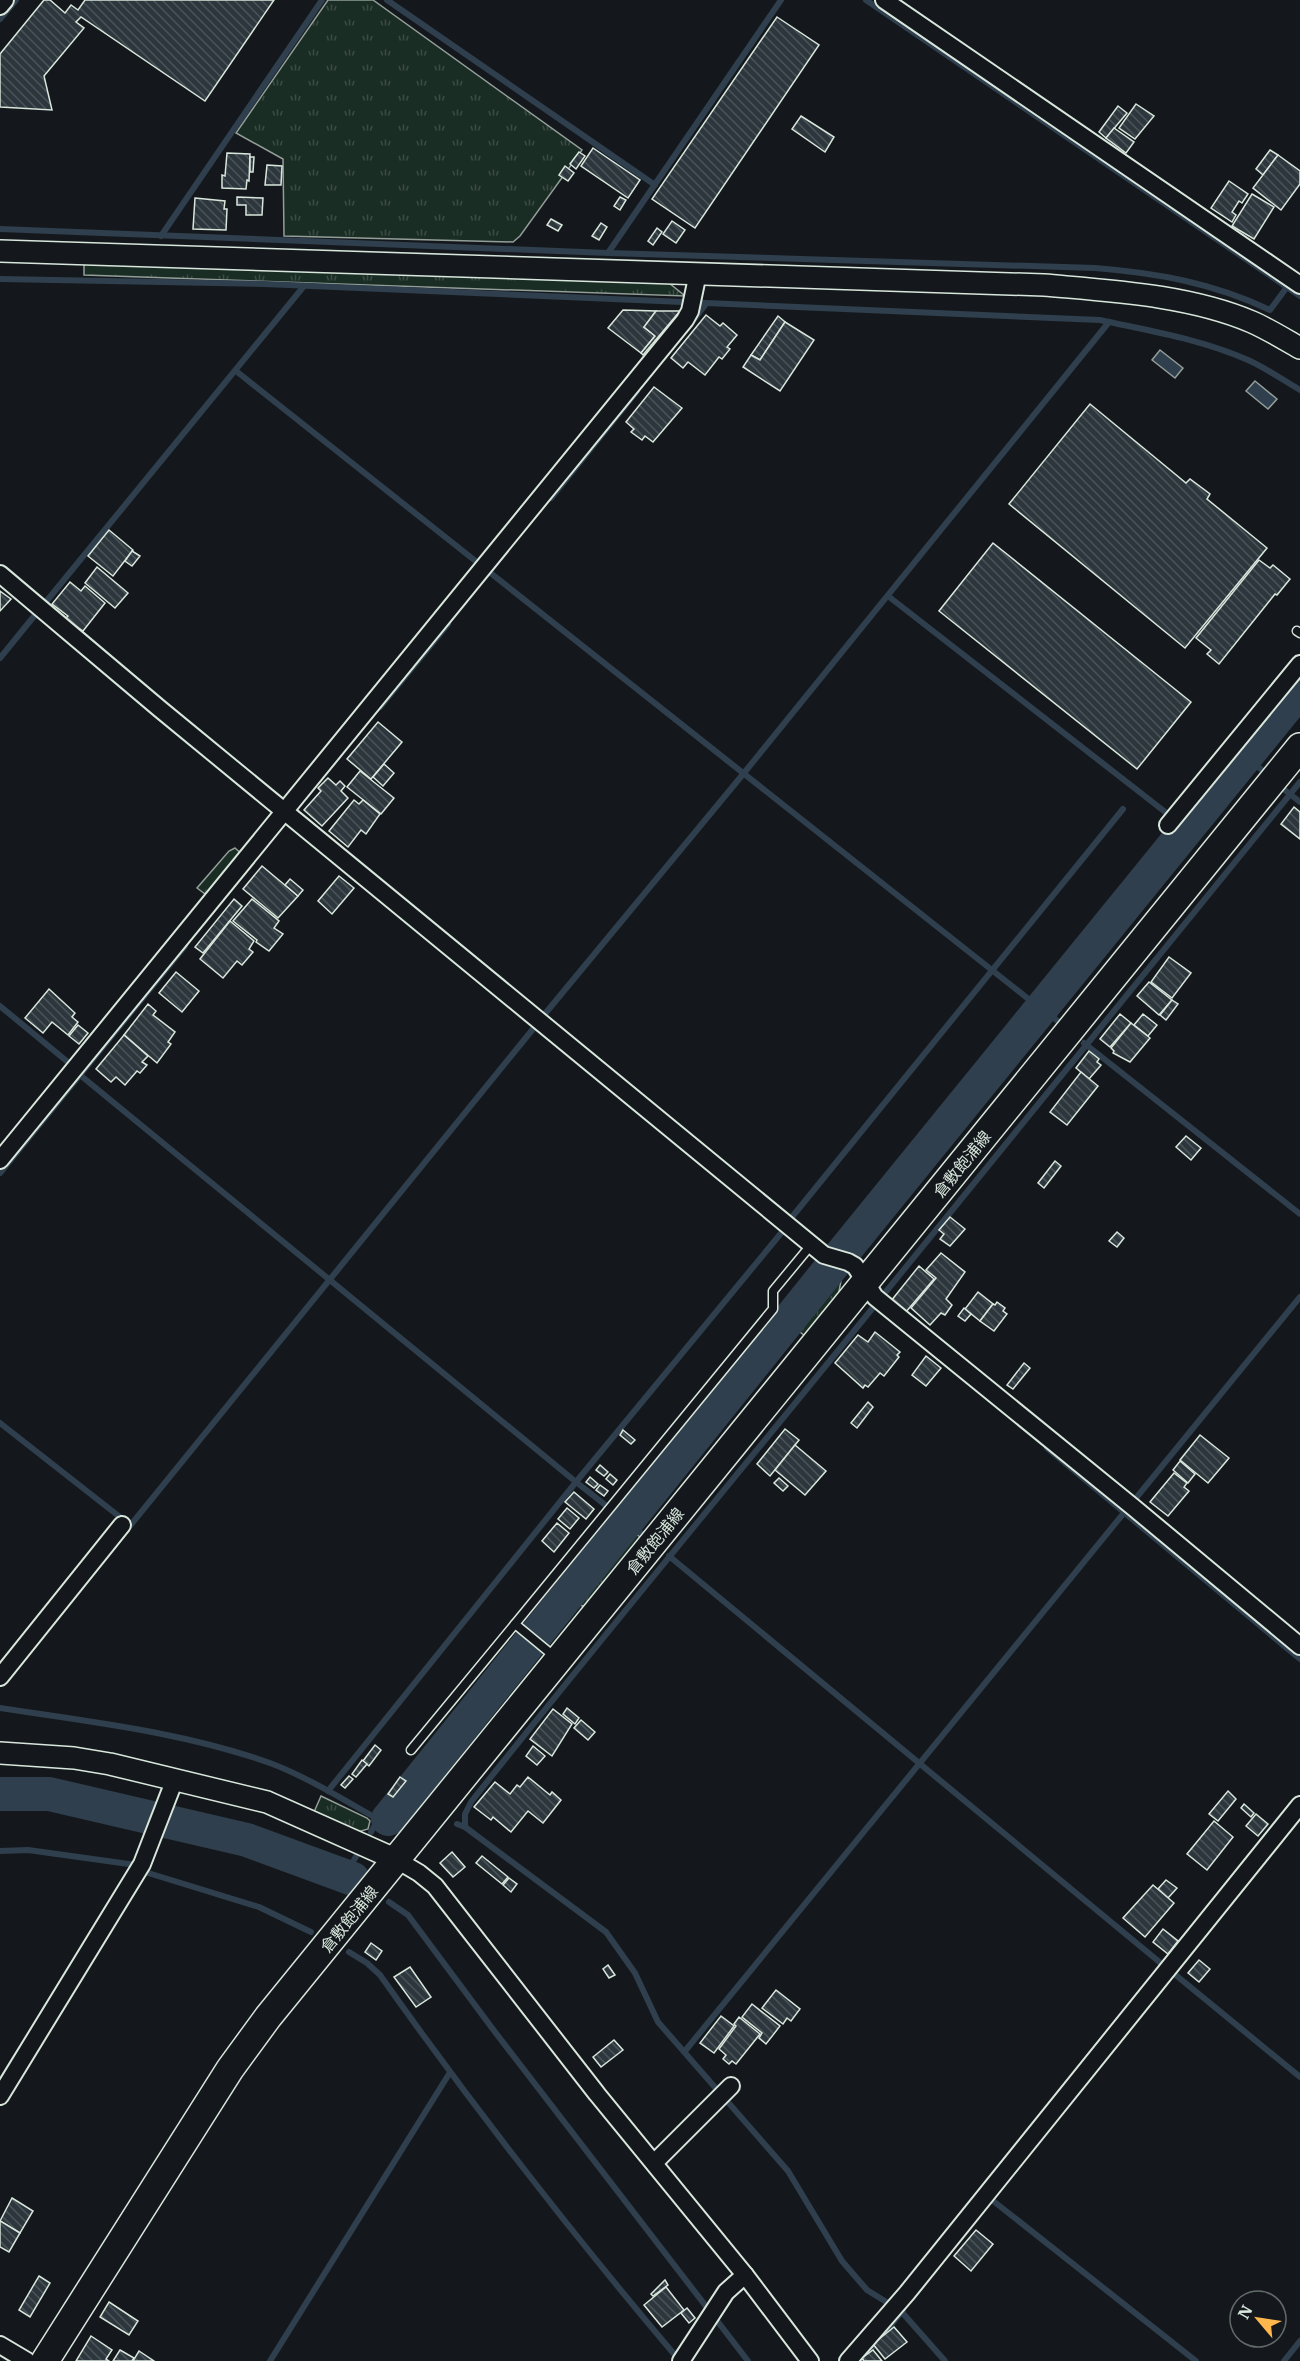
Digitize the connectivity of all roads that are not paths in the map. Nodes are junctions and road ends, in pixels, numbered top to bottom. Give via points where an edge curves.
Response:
1 (5, 0) edge
2 (884, 0) edge
3 (0, 6) edge
4 (0, 251) edge
5 (698, 273) junction
6 (1300, 285) edge
7 (1300, 348) edge
8 (0, 574) edge
9 (1300, 664) edge
10 (1300, 747) edge
11 (284, 811) junction
12 (1172, 821) dead end
13 (0, 1160) edge
14 (811, 1245) junction
15 (875, 1295) junction
16 (122, 1525) dead end
17 (515, 1624) junction
18 (1300, 1646) edge
19 (549, 1652) junction
20 (0, 1677) edge
21 (411, 1750) dead end
22 (0, 1753) edge
23 (175, 1779) junction
24 (1300, 1805) edge
25 (397, 1860) junction
26 (725, 2092) dead end
27 (0, 2096) edge
28 (654, 2163) junction
29 (745, 2275) junction
30 (0, 2345) edge
31 (27, 2361) edge
32 (45, 2361) edge
33 (681, 2361) edge
34 (810, 2361) edge
35 (848, 2361) edge

1 - 3 street
2 - 6 street
4 - 5 street
5 - 7 street via 1044,285 1140,294 1228,313
5 - 11 street via 685,320
8 - 11 street
9 - 12 street
10 - 15 main road, 倉敷飽浦線
11 - 13 street
11 - 14 street
14 - 15 street via 830,1258 855,1266
14 - 17 lane via 773,1291 773,1309
15 - 18 street
15 - 19 main road, 倉敷飽浦線
16 - 20 street
17 - 19 lane
17 - 21 lane
19 - 25 main road, 倉敷飽浦線
22 - 23 street via 75,1758
23 - 25 street via 267,1802
23 - 27 street via 137,1873
24 - 35 street
25 - 28 street via 435,1886
25 - 32 main road, 倉敷飽浦線 via 230,2069
26 - 28 street
28 - 29 street
29 - 33 street via 726,2292
29 - 34 street
30 - 31 street

